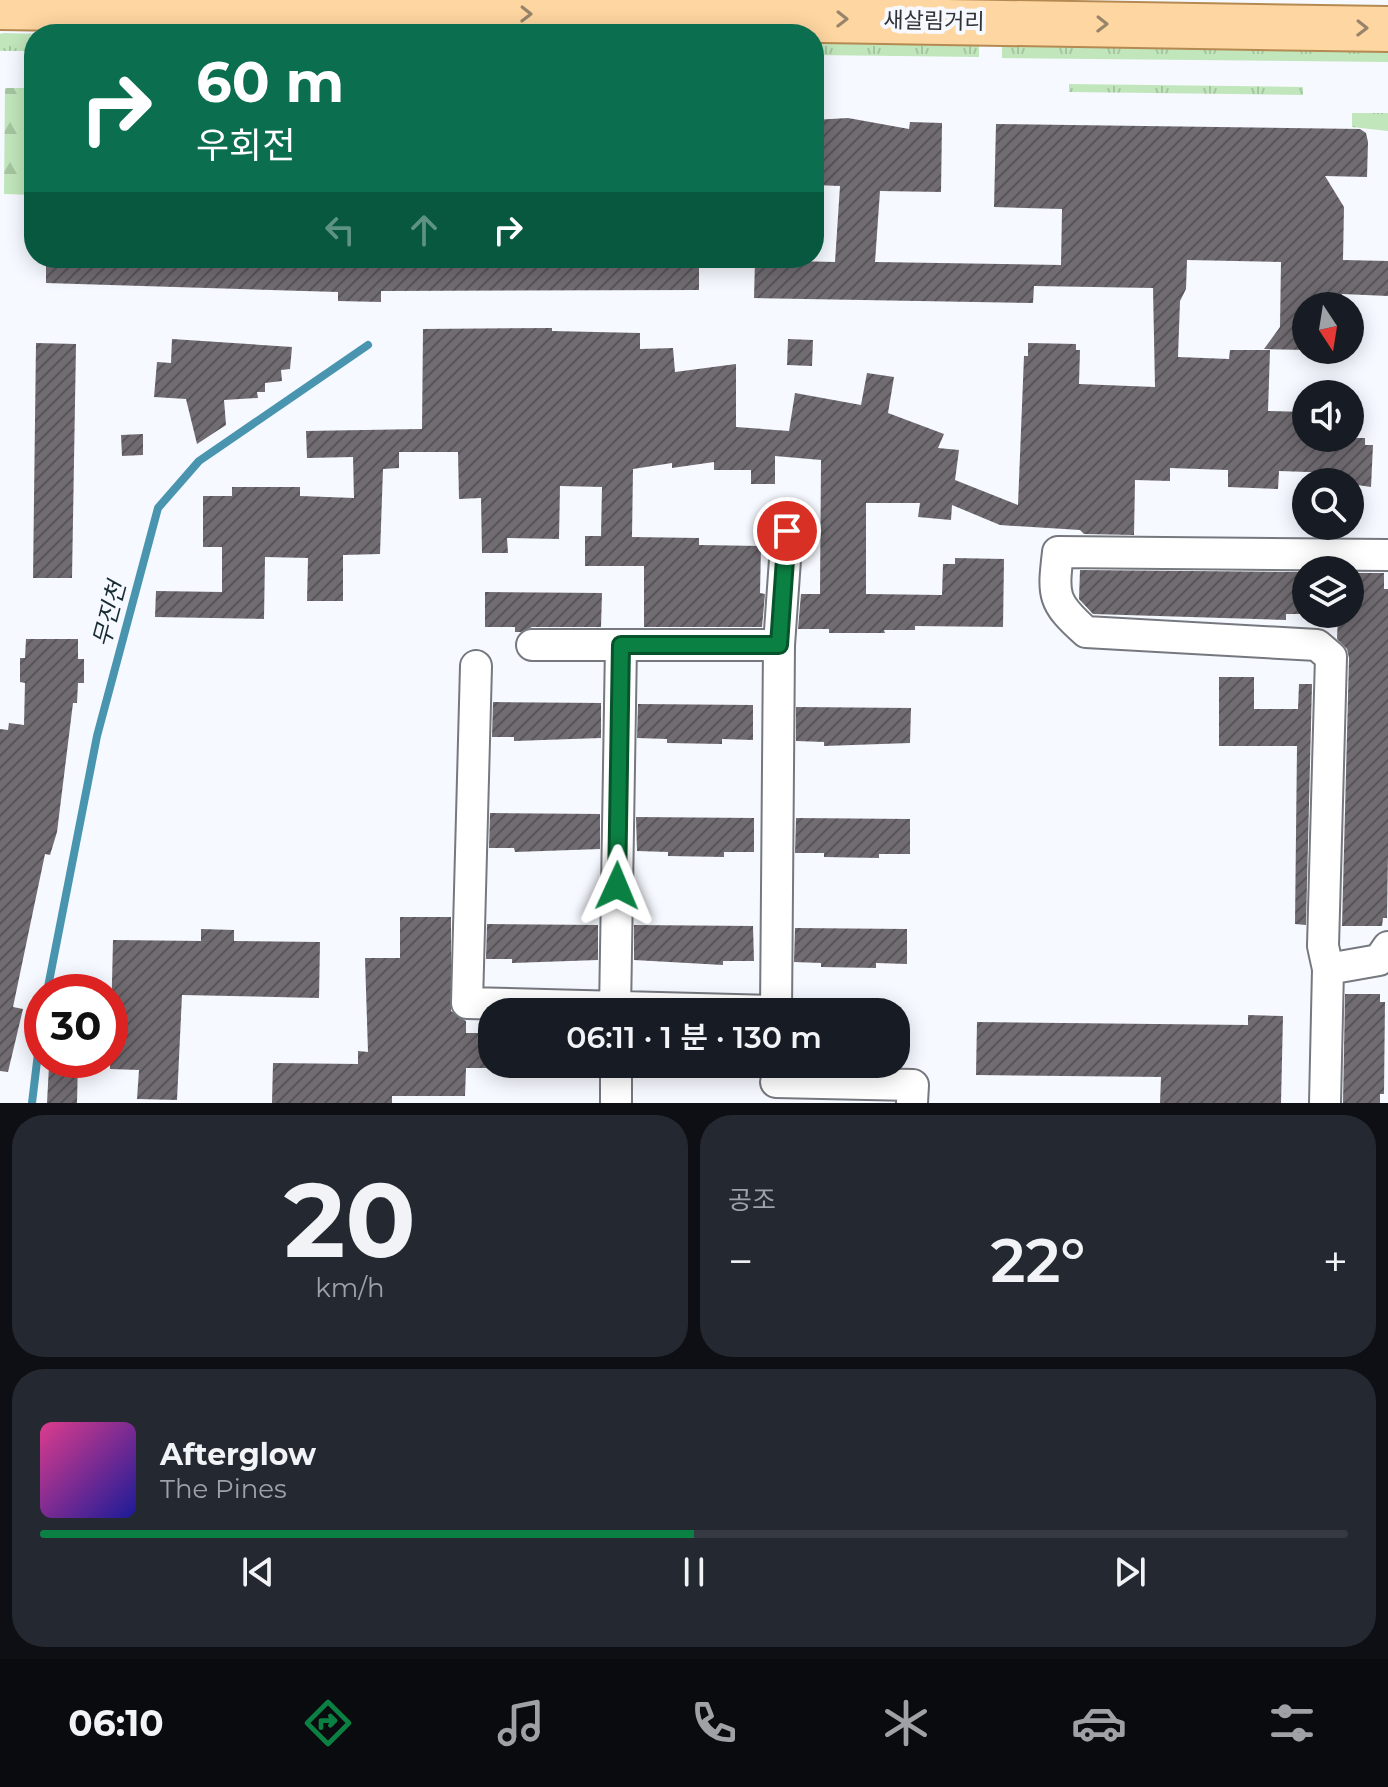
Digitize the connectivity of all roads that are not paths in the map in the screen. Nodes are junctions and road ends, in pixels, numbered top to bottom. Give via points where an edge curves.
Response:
1 (0, 7) edge
2 (1388, 29) edge
3 (787, 531) dead end
4 (1388, 555) edge
5 (532, 645) dead end
6 (621, 645) junction
7 (779, 645) junction
8 (476, 666) dead end
9 (1388, 947) edge
10 (1328, 969) junction
11 (615, 998) edge
12 (776, 998) edge
13 (478, 1003) edge
14 (616, 1078) edge
15 (776, 1083) edge
16 (616, 1103) edge
17 (912, 1103) edge
18 (1325, 1103) edge

1 -> 2 main road, 새살림거리
3 - 7 street
4 - 10 street via 1058,552 1054,593 1062,611 1086,632 1317,645 1331,657 1323,946
5 - 6 street
6 - 7 street
6 - 11 street
7 - 12 street
8 - 13 street via 467,1003
9 - 10 street via 1379,960
10 - 18 street
14 - 16 street
15 - 17 street via 913,1085

